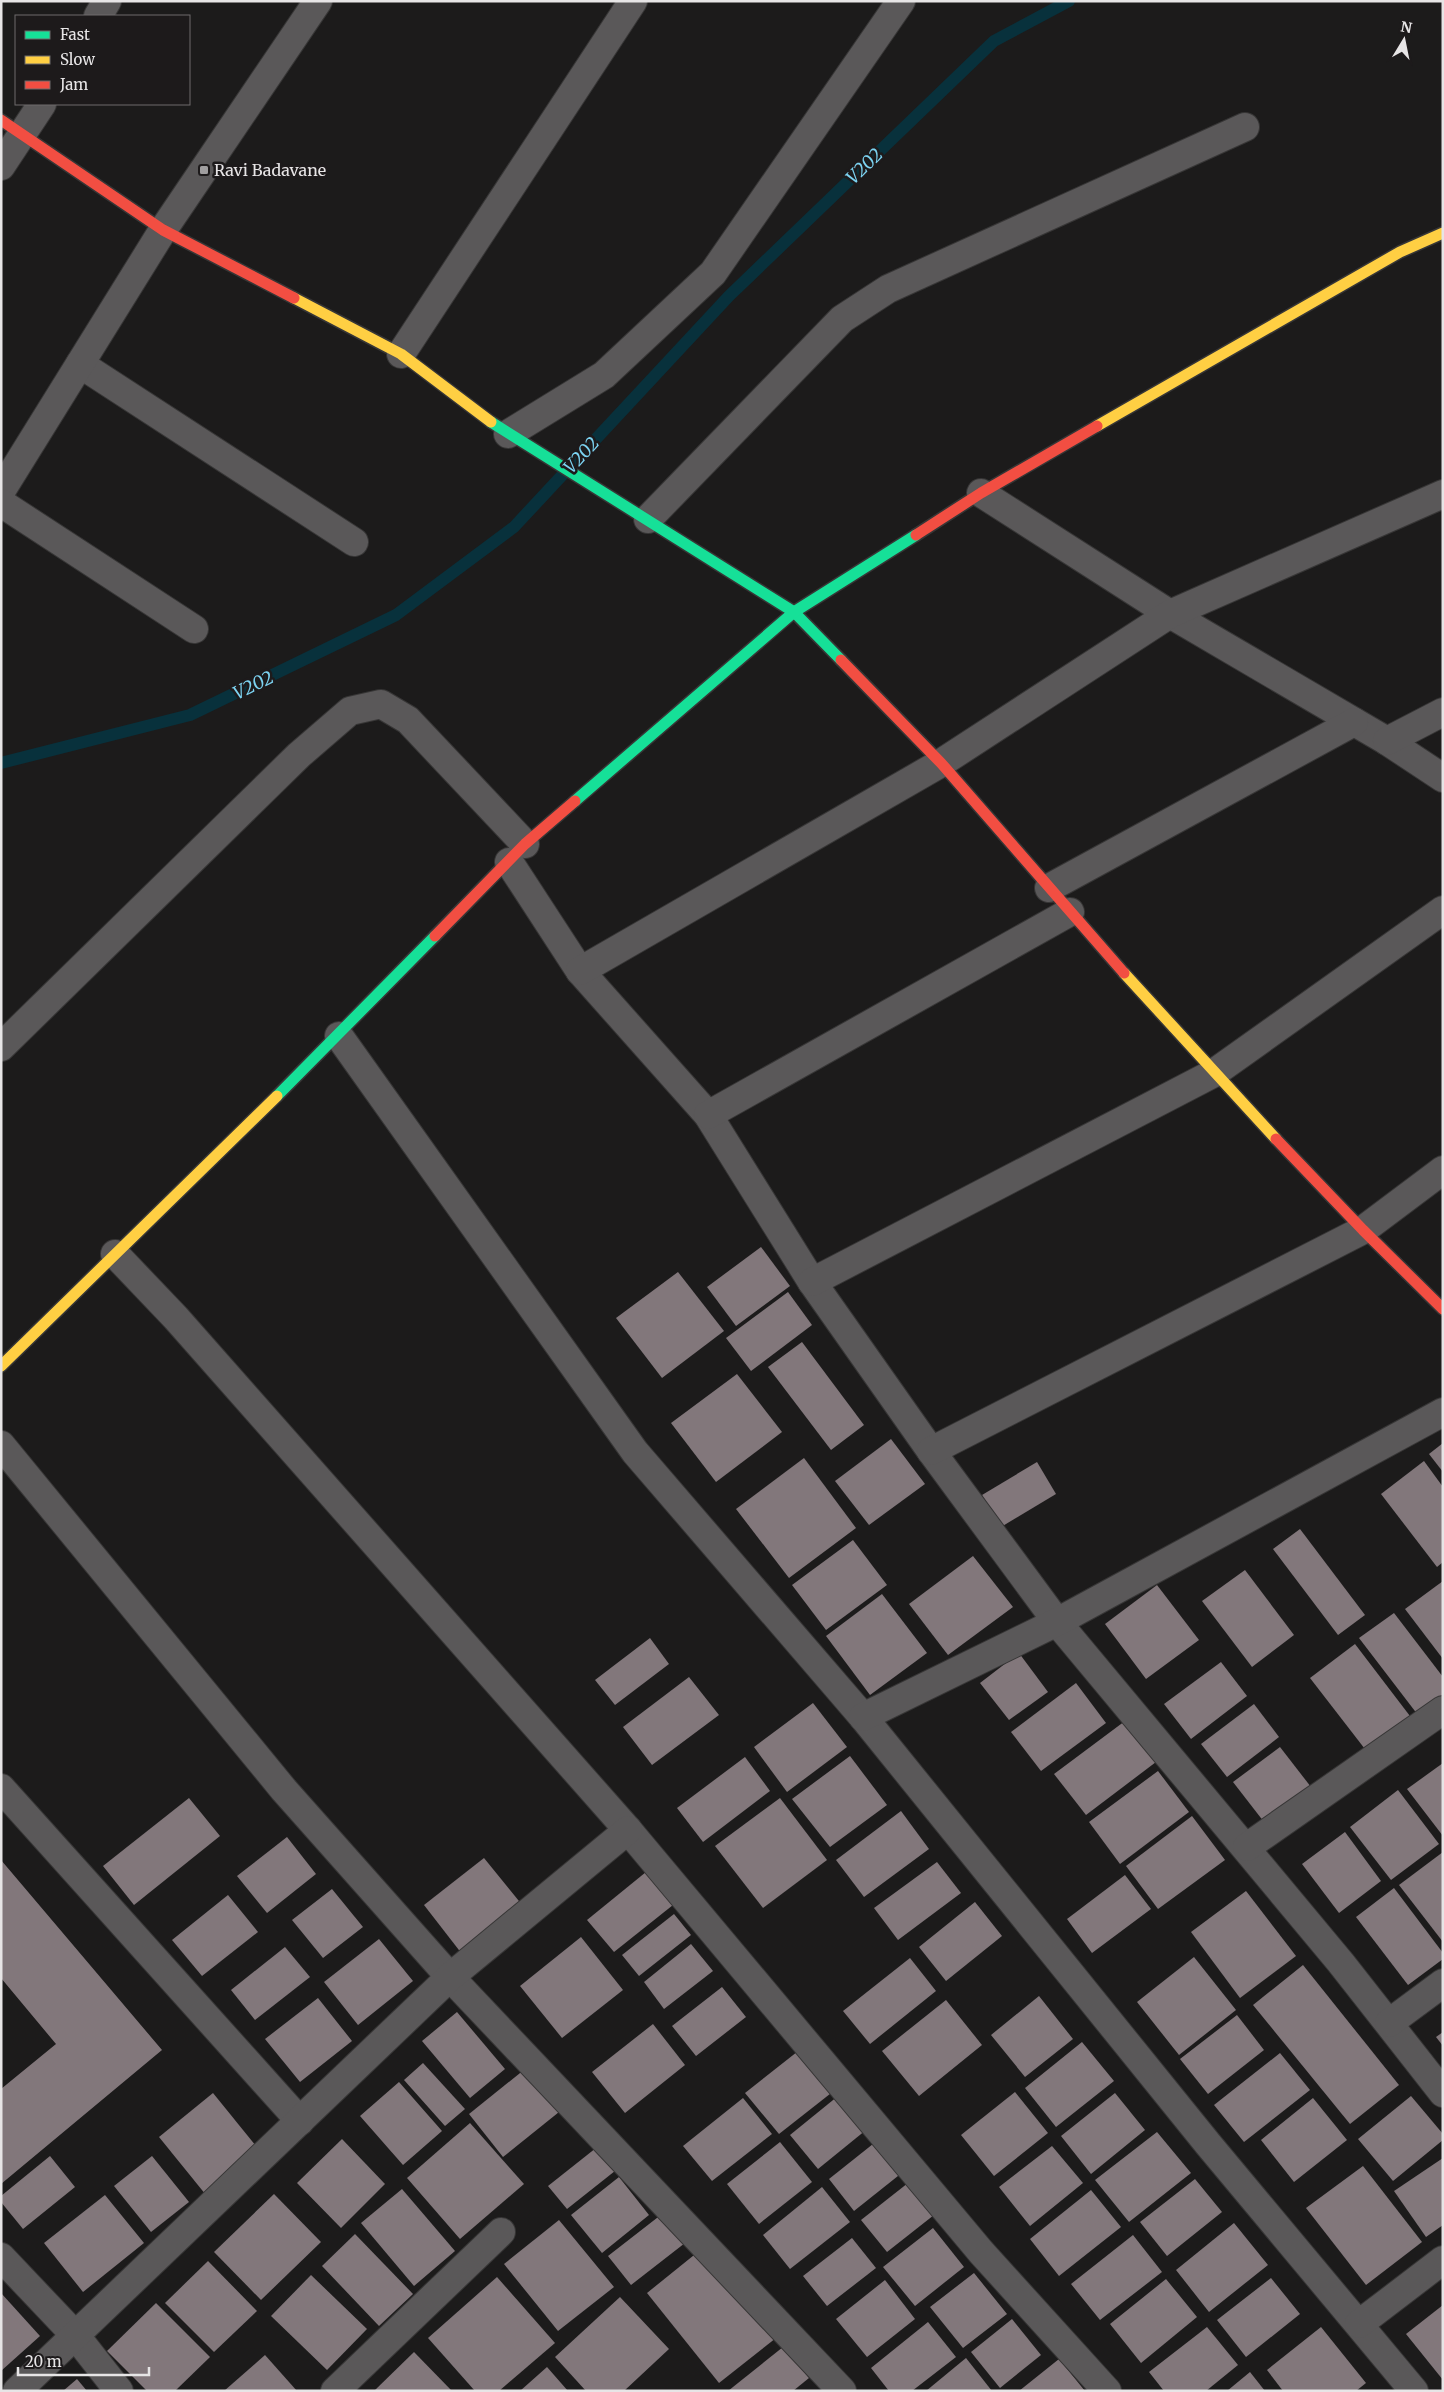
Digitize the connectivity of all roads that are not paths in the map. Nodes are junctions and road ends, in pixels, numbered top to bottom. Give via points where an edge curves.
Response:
1 (107, 1) edge
2 (318, 1) edge
3 (633, 1) edge
4 (901, 1) edge
5 (99, 15) edge
6 (41, 105) edge
7 (12, 127) edge
8 (1245, 127) dead end
9 (1, 166) edge
10 (163, 230) junction
11 (1443, 233) edge
12 (401, 354) junction
13 (80, 364) junction
14 (508, 434) junction
15 (1, 491) edge
16 (980, 492) junction
17 (1443, 494) edge
18 (1, 502) edge
19 (648, 519) junction
20 (354, 542) dead end
21 (794, 612) junction
22 (1170, 614) junction
23 (194, 629) dead end
24 (1443, 712) edge
25 (1354, 722) junction
26 (1387, 741) junction
27 (941, 763) junction
28 (1443, 778) edge
29 (517, 853) junction
30 (1049, 888) junction
31 (1443, 910) edge
32 (1070, 912) junction
33 (580, 971) junction
34 (339, 1036) junction
35 (1, 1047) edge
36 (1214, 1073) junction
37 (708, 1116) junction
38 (1443, 1170) edge
39 (1363, 1230) junction
40 (116, 1254) junction
41 (812, 1282) junction
42 (1443, 1309) edge
43 (1, 1366) edge
44 (1443, 1412) edge
45 (1, 1445) edge
46 (931, 1451) junction
47 (1057, 1622) junction
48 (1443, 1710) edge
49 (863, 1717) junction
50 (1, 1788) edge
51 (628, 1830) junction
52 (1246, 1847) junction
53 (450, 1977) junction
54 (1443, 1983) edge
55 (1389, 2023) junction
56 (1443, 2093) edge
57 (300, 2121) junction
58 (502, 2232) dead end
59 (1, 2257) edge
60 (1443, 2260) edge
61 (1359, 2324) junction
62 (75, 2335) junction
63 (17, 2391) edge
64 (119, 2391) edge
65 (335, 2391) edge
66 (842, 2391) edge
67 (1107, 2391) edge
68 (1414, 2391) edge

1 - 5 street
2 - 10 street
3 - 12 street
4 - 14 street via 713,273 604,375
6 - 7 street
7 - 9 street
7 - 10 street
8 - 19 street via 888,289 842,319
10 - 12 street
10 - 13 street
11 - 16 street via 1400,252
12 - 14 street
13 - 15 street
13 - 20 street
14 - 19 street
16 - 21 street
16 - 22 street
17 - 22 street
18 - 23 street
19 - 21 street
21 - 27 street
21 - 29 street
22 - 25 street
22 - 27 street
24 - 26 street
25 - 26 street
25 - 30 street
26 - 28 street
27 - 30 street
27 - 33 street
29 - 33 street
29 - 34 street
29 - 35 street via 408,720 381,704 350,711 300,755
30 - 32 street
31 - 36 street
32 - 36 street
32 - 37 street
33 - 37 street
34 - 40 street
34 - 49 street via 635,1452
36 - 39 street
36 - 41 street
37 - 41 street
38 - 39 street
39 - 42 street
39 - 46 street
40 - 43 street
40 - 51 street
41 - 46 street
44 - 47 street
45 - 53 street via 284,1790
46 - 47 street
47 - 49 street
47 - 52 street
48 - 52 street
49 - 61 street via 1208,2144
50 - 57 street
51 - 53 street
51 - 67 street via 981,2252
52 - 55 street
53 - 57 street
53 - 66 street
54 - 55 street
55 - 56 street
57 - 62 street
58 - 65 street
59 - 62 street
60 - 61 street
61 - 68 street
62 - 63 street
62 - 64 street

